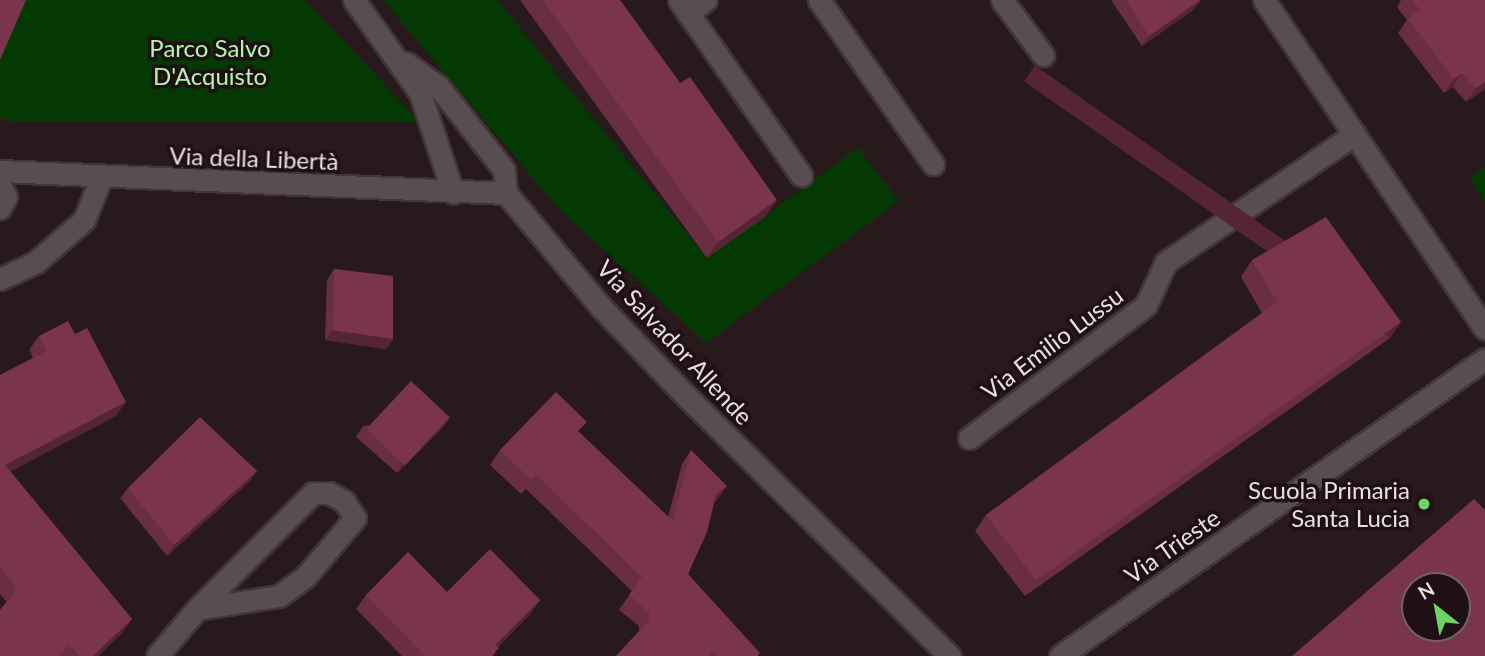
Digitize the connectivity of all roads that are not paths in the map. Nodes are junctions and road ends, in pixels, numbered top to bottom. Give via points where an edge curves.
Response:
1 (354, 0) edge
2 (706, 0) edge
3 (818, 0) edge
4 (1002, 0) edge
5 (1264, 0) edge
6 (683, 7) edge
7 (387, 50) junction
8 (1043, 55) dead end
9 (1355, 134) junction
10 (933, 164) dead end
11 (0, 171) edge
12 (801, 175) dead end
13 (101, 178) junction
14 (0, 185) edge
15 (453, 193) junction
16 (506, 193) junction
17 (0, 208) edge
18 (0, 279) edge
19 (1485, 329) edge
20 (1485, 359) edge
21 (969, 438) dead end
22 (197, 609) junction
23 (157, 656) edge
24 (950, 656) edge
25 (1060, 656) edge

1 - 7 street, Via Salvador Allende
2 - 6 street
3 - 10 street
4 - 8 street
5 - 9 street
6 - 12 street
7 - 15 street, Via Salvador Allende via 420,93
7 - 16 street, Via Salvador Allende via 438,86 504,170
9 - 19 street
9 - 21 street, Via Emilio Lussu via 1166,262 1146,305
11 - 13 street, Via della Libertà
13 - 15 street, Via della Libertà
13 - 18 street via 84,220 36,262
14 - 17 street via 6,197
15 - 16 street, Via della Libertà
16 - 24 street, Via Salvador Allende via 601,307 678,388
20 - 25 street, Via Trieste
22 - 22 street via 313,493 329,493 344,501 355,519 305,577 279,596
22 - 23 street

